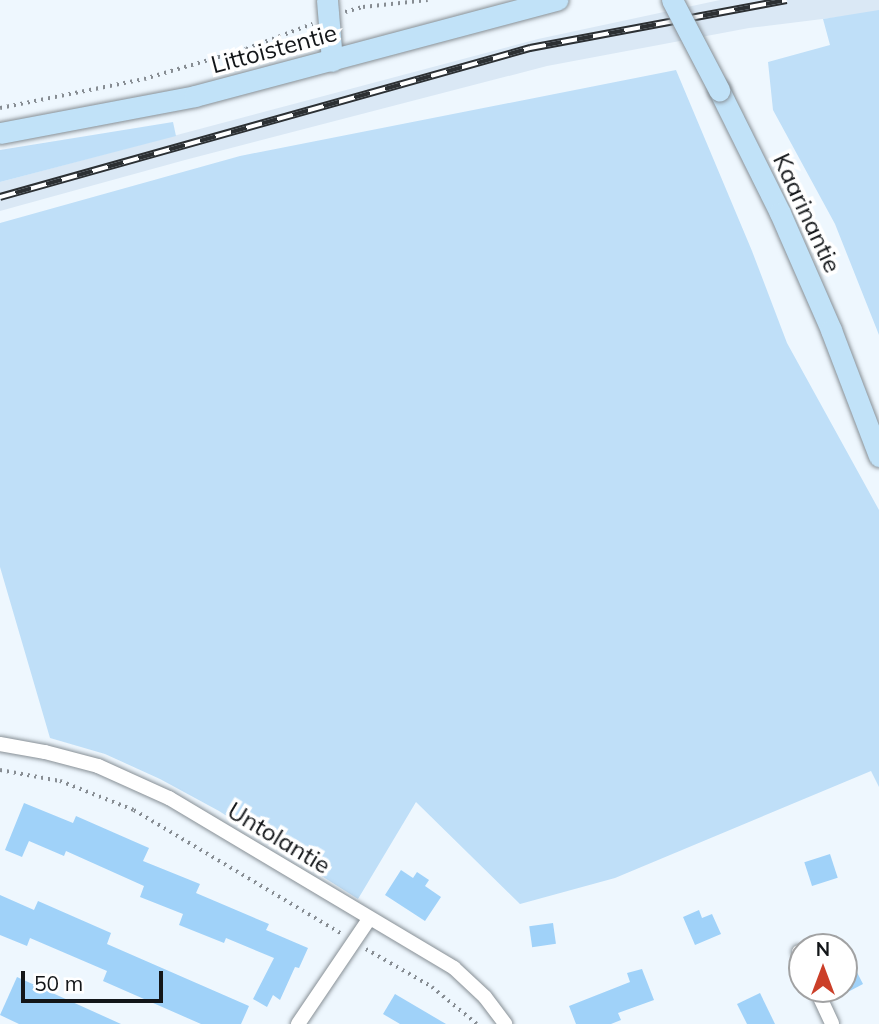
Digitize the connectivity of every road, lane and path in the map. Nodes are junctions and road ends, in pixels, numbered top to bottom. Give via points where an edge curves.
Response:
1 (428, 0) edge
2 (557, 0) edge
3 (672, 0) edge
4 (328, 9) edge
5 (332, 61) junction
6 (0, 107) edge
7 (0, 133) edge
8 (879, 456) edge
9 (0, 744) edge
10 (0, 769) edge
11 (369, 919) junction
12 (353, 941) junction
13 (822, 1003) edge
14 (298, 1024) edge
15 (477, 1024) edge
16 (505, 1024) edge
17 (832, 1024) edge

1 - 4 path
2 - 5 street, Littoistentie
3 - 8 street, Kaarinantie, bridge via 790,236
4 - 5 street
4 - 6 path via 246,49 144,79
5 - 7 street, Littoistentie via 195,96
9 - 11 street, Untolantie via 98,766 158,792
10 - 12 path via 60,781 134,810
11 - 12 street
11 - 16 street, Untolantie via 454,968
12 - 14 street
12 - 15 path via 432,987
13 - 17 street

